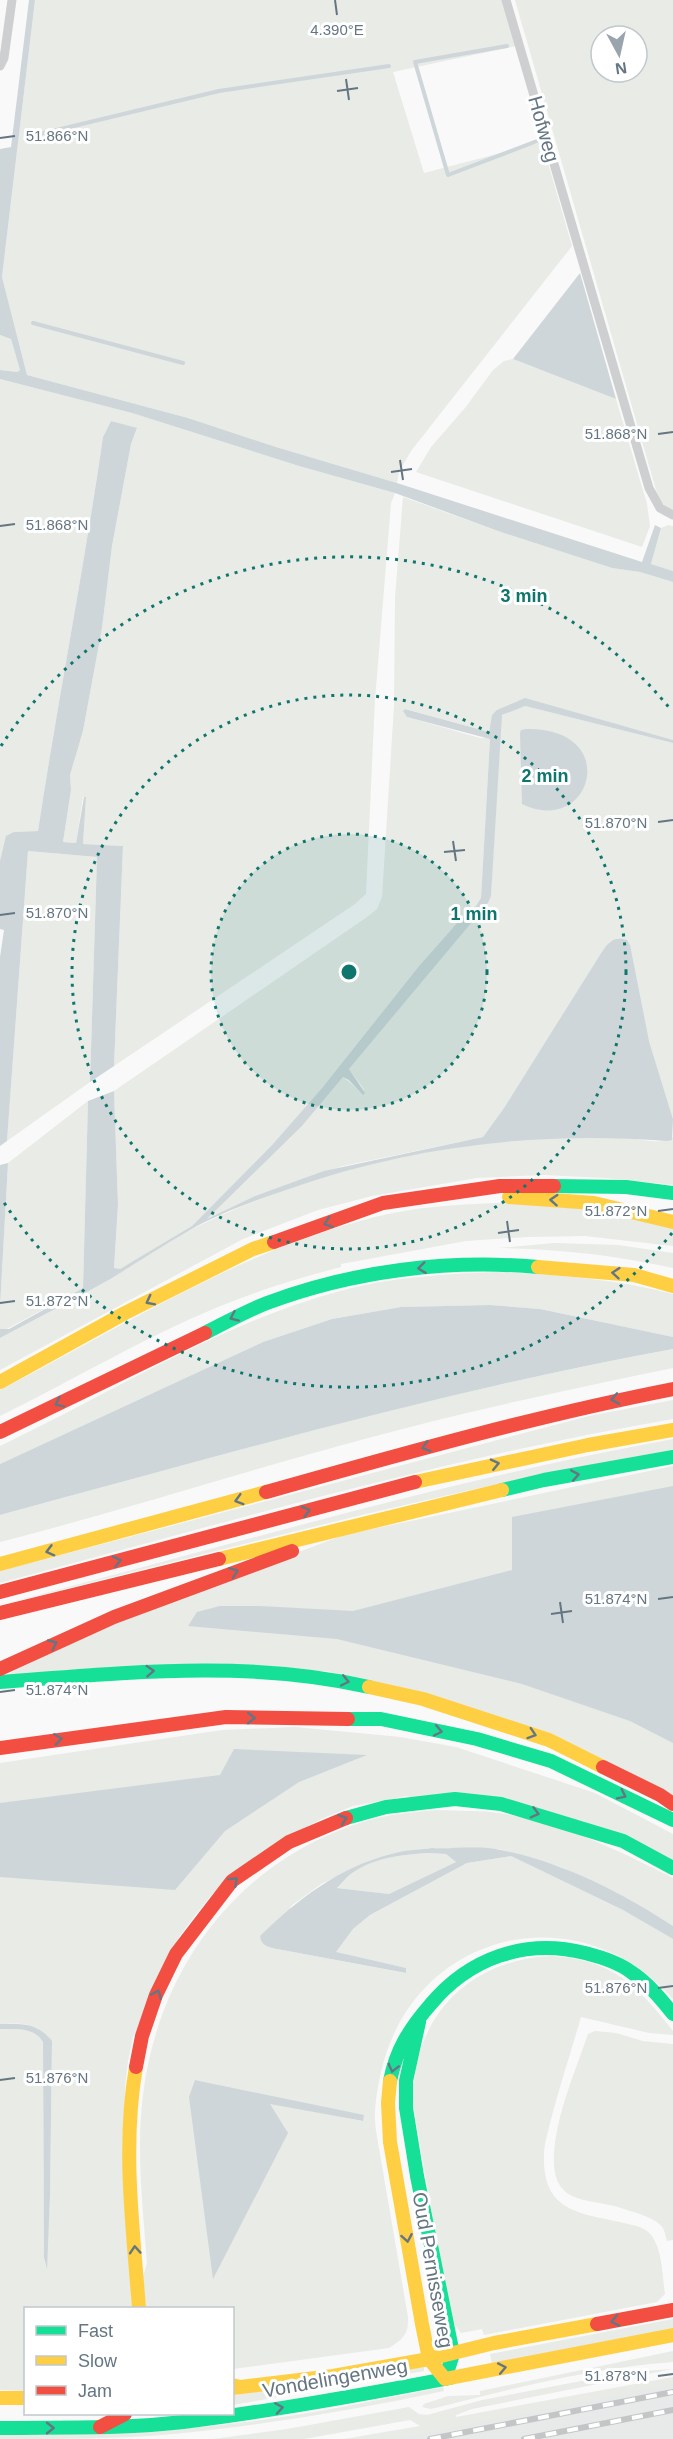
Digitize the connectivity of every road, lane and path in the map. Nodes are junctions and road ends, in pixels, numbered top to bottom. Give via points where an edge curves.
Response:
1 (12, 0) edge
2 (506, 0) edge
3 (0, 66) edge
4 (673, 515) edge
5 (673, 1193) edge
6 (383, 1203) junction
7 (673, 1222) edge
8 (673, 1286) edge
9 (0, 1382) edge
10 (673, 1389) edge
11 (673, 1430) edge
12 (0, 1432) edge
13 (673, 1457) edge
14 (375, 1520) junction
15 (0, 1564) edge
16 (0, 1592) edge
17 (0, 1613) edge
18 (0, 1669) edge
19 (0, 1682) edge
20 (0, 1748) edge
21 (673, 1804) edge
22 (673, 1820) edge
23 (673, 1868) edge
24 (673, 2014) edge
25 (420, 2017) junction
26 (138, 2307) edge
27 (673, 2310) edge
28 (673, 2335) edge
29 (453, 2354) junction
30 (429, 2359) junction
31 (445, 2379) junction
32 (235, 2387) edge
33 (0, 2398) edge
34 (24, 2398) edge
35 (234, 2414) edge
36 (123, 2415) edge
37 (230, 2415) edge
38 (100, 2427) junction
39 (0, 2428) edge

1 - 3 street
2 - 4 street, Hofweg via 649,488 660,508
5 - 6 main road via 626,1187 500,1186
7 -> 6 main road via 594,1203 487,1196
6 -> 9 main road via 254,1249 125,1313
8 -> 12 main road via 634,1275 498,1263 370,1275 265,1304
10 -> 15 main road via 606,1401 448,1441
16 -> 11 main road via 414,1482 567,1448
14 -> 13 main road via 544,1480
14 - 17 main road
18 -> 14 main road via 114,1617
19 -> 21 main road via 219,1670 326,1677 423,1698 549,1740
20 -> 22 main road via 226,1717 381,1719 477,1739 550,1761
26 -> 23 main road via 130,2103 139,2050 151,2008 176,1954 232,1881 290,1842 344,1819 398,1806 455,1799 501,1804 623,1841
24 - 25 main road, Oud Pernisseweg via 626,1968 575,1950 549,1947 521,1949 478,1964 450,1984
25 - 29 main road, Oud Pernisseweg via 405,2095
25 -> 30 main road, Oud Pernisseweg via 397,2054 388,2088 388,2129
27 -> 29 main road, Vondelingenweg
31 -> 28 main road, Vondelingenweg
29 - 30 main road, Vondelingenweg
29 - 31 main road, Oud Pernisseweg
30 - 31 main road, Oud Pernisseweg
30 - 32 main road, Vondelingenweg via 333,2376
35 -> 31 main road, Vondelingenweg
33 - 34 main road
36 - 38 main road
38 -> 37 main road, Vondelingenweg
39 -> 38 main road, Vondelingenweg

